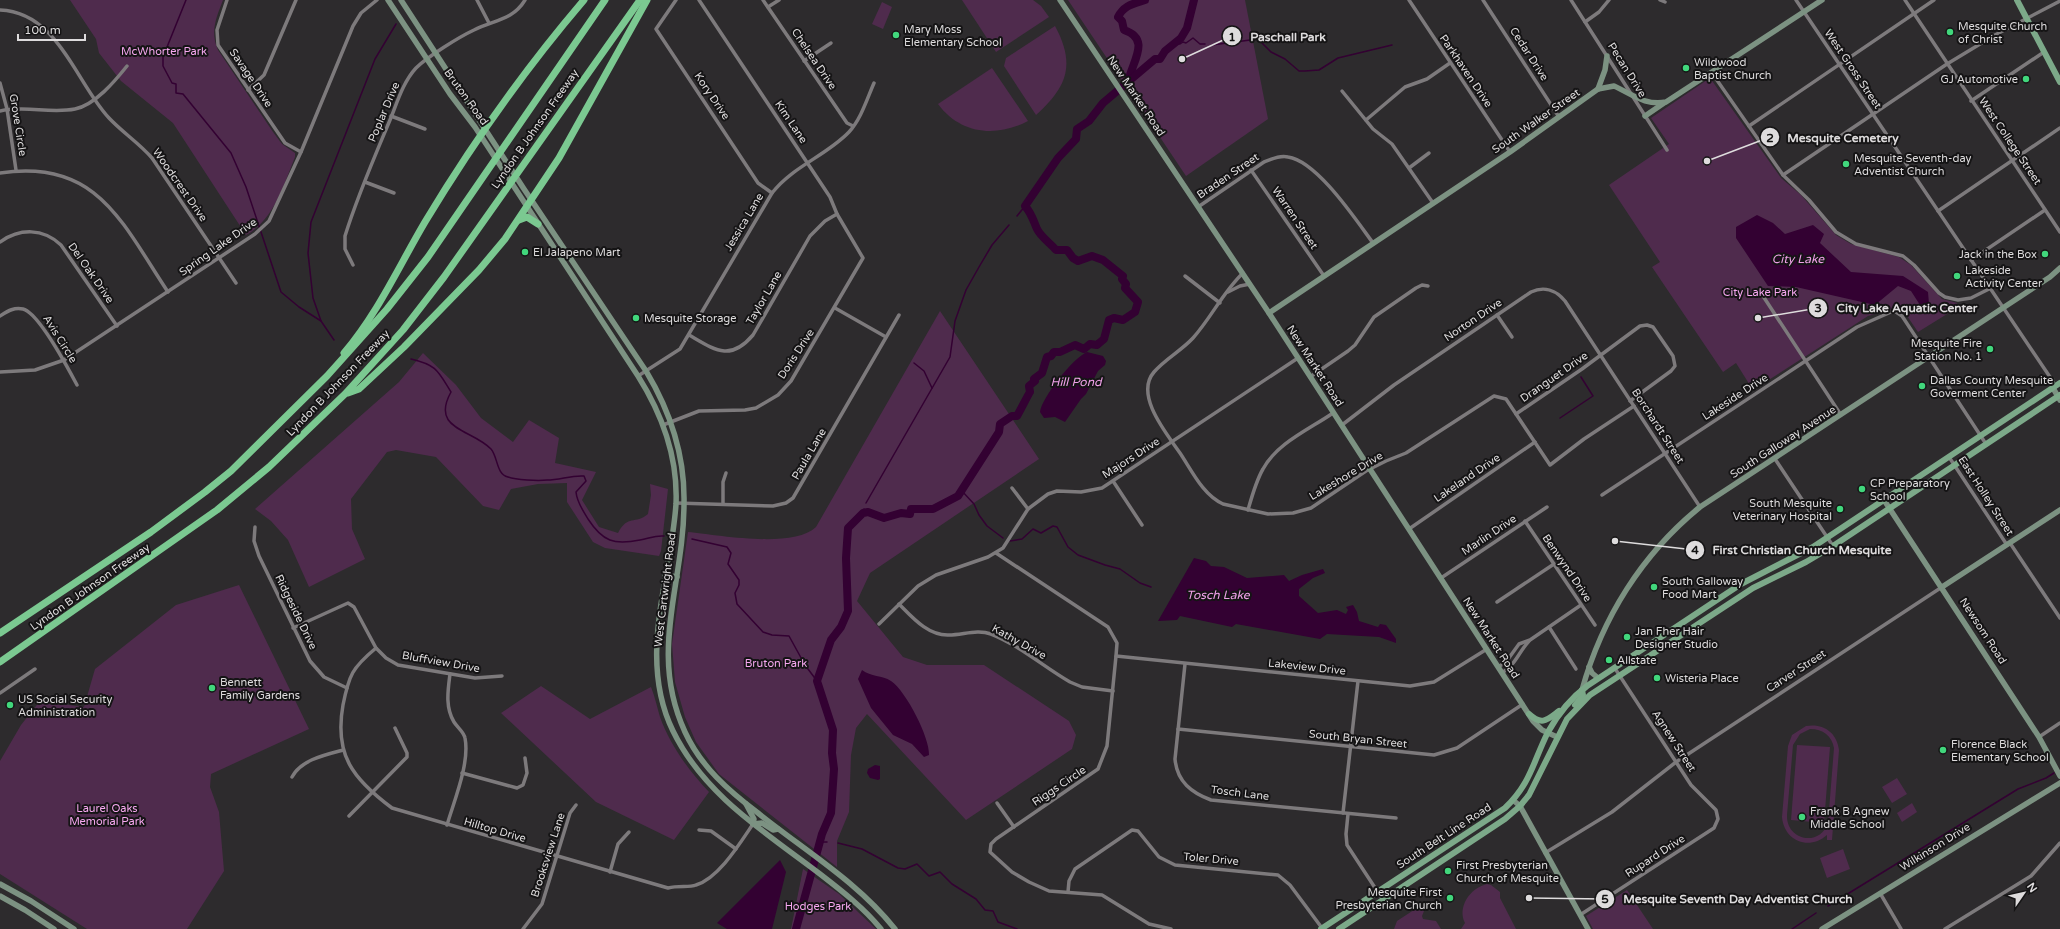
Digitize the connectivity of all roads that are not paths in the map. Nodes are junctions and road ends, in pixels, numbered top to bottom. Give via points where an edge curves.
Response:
1 (227, 0) edge
2 (296, 0) edge
3 (377, 0) edge
4 (388, 0) edge
5 (401, 0) edge
6 (477, 0) edge
7 (525, 0) edge
8 (584, 0) edge
9 (606, 0) edge
10 (640, 0) edge
11 (647, 0) edge
12 (676, 0) edge
13 (699, 0) edge
14 (764, 0) edge
15 (779, 0) edge
16 (1060, 0) edge
17 (1409, 0) edge
18 (1484, 0) edge
19 (1571, 0) edge
20 (1609, 0) edge
21 (1660, 0) edge
22 (1796, 0) edge
23 (1822, 0) edge
24 (1905, 0) edge
25 (1934, 0) edge
26 (2017, 0) edge
27 (2060, 1) edge
28 (1665, 2) dead end
29 (768, 7) junction
30 (0, 10) edge
31 (1804, 12) junction
32 (1913, 13) junction
33 (2027, 18) junction
34 (1585, 22) junction
35 (489, 23) junction
36 (831, 43) dead end
37 (2044, 52) junction
38 (437, 53) junction
39 (1607, 56) junction
40 (427, 60) junction
41 (804, 61) junction
42 (1450, 62) junction
43 (1947, 64) junction
44 (1839, 65) junction
45 (127, 66) dead end
46 (1712, 72) junction
47 (2059, 78) edge
48 (0, 83) edge
49 (874, 83) dead end
50 (1598, 89) junction
51 (248, 90) junction
52 (1342, 90) dead end
53 (1629, 93) junction
54 (94, 98) junction
55 (1971, 100) junction
56 (1666, 102) junction
57 (8, 109) junction
58 (0, 111) edge
59 (1873, 115) junction
60 (391, 116) junction
61 (1645, 116) junction
62 (1559, 117) junction
63 (1366, 120) junction
64 (853, 126) junction
65 (1749, 126) junction
66 (2060, 128) edge
67 (425, 129) dead end
68 (483, 133) junction
69 (1667, 150) dead end
70 (301, 152) junction
71 (1510, 152) junction
72 (1429, 153) dead end
73 (2012, 161) junction
74 (807, 162) junction
75 (1408, 168) junction
76 (16, 170) junction
77 (1251, 170) junction
78 (0, 173) edge
79 (1784, 175) junction
80 (365, 182) junction
81 (394, 193) dead end
82 (772, 193) junction
83 (529, 203) junction
84 (1433, 203) junction
85 (1198, 207) junction
86 (2045, 210) junction
87 (1938, 211) junction
88 (837, 214) junction
89 (517, 221) junction
90 (538, 224) junction
91 (2060, 232) edge
92 (556, 237) junction
93 (0, 242) edge
94 (549, 242) junction
95 (1373, 243) junction
96 (219, 258) junction
97 (863, 258) joint
98 (1971, 260) junction
99 (353, 265) dead end
100 (577, 267) junction
101 (2060, 268) edge
102 (569, 272) junction
103 (1243, 273) junction
104 (1185, 276) dead end
105 (1324, 276) junction
106 (236, 283) dead end
107 (1250, 284) junction
108 (1428, 286) dead end
109 (1991, 288) junction
110 (168, 292) junction
111 (1228, 292) junction
112 (1761, 293) dead end
113 (1220, 303) junction
114 (2003, 307) junction
115 (835, 308) junction
116 (1269, 313) junction
117 (899, 315) dead end
118 (1497, 315) junction
119 (0, 316) edge
120 (117, 326) junction
121 (689, 336) junction
122 (886, 337) junction
123 (1512, 337) dead end
124 (1602, 355) junction
125 (1929, 356) junction
126 (1298, 358) junction
127 (64, 360) junction
128 (1806, 361) junction
129 (646, 371) junction
130 (0, 372) edge
131 (638, 376) junction
132 (1310, 378) junction
133 (2052, 380) junction
134 (2060, 384) edge
135 (77, 385) dead end
136 (2053, 388) junction
137 (346, 394) junction
138 (2059, 397) edge
139 (1630, 400) junction
140 (1634, 406) junction
141 (2020, 409) junction
142 (292, 411) junction
143 (1334, 413) junction
144 (1516, 414) junction
145 (1841, 416) junction
146 (2026, 418) junction
147 (671, 421) junction
148 (663, 425) junction
149 (1342, 425) junction
150 (1981, 436) junction
151 (1172, 442) junction
152 (1535, 442) junction
153 (1986, 444) junction
154 (1665, 454) junction
155 (1949, 457) junction
156 (1775, 459) junction
157 (1954, 465) junction
158 (1370, 470) junction
159 (726, 472) dead end
160 (1921, 476) junction
161 (1113, 481) junction
162 (1926, 484) junction
163 (1012, 488) dead end
164 (1602, 495) dead end
165 (1884, 500) junction
166 (676, 502) junction
167 (684, 503) junction
168 (723, 504) junction
169 (1547, 507) dead end
170 (1700, 507) junction
171 (1889, 508) junction
172 (1028, 509) junction
173 (1248, 510) junction
174 (2060, 510) edge
175 (1525, 522) junction
176 (1142, 525) dead end
177 (254, 527) dead end
178 (1409, 529) junction
179 (1827, 538) junction
180 (2009, 544) junction
181 (1833, 546) junction
182 (996, 553) junction
183 (1554, 564) junction
184 (665, 574) junction
185 (677, 577) junction
186 (1441, 578) junction
187 (1942, 587) junction
188 (1497, 602) dead end
189 (898, 604) junction
190 (1581, 605) junction
191 (2060, 618) edge
192 (879, 624) dead end
193 (1595, 625) dead end
194 (1549, 627) junction
195 (293, 628) junction
196 (0, 633) edge
197 (1659, 637) junction
198 (1530, 640) junction
199 (1664, 646) junction
200 (376, 648) junction
201 (1487, 649) junction
202 (1116, 656) junction
203 (0, 663) edge
204 (1185, 664) junction
205 (1498, 667) junction
206 (1589, 667) junction
207 (1614, 667) junction
208 (35, 669) dead end
209 (1576, 669) dead end
210 (668, 671) junction
211 (658, 672) junction
212 (1502, 673) junction
213 (450, 674) junction
214 (1620, 675) junction
215 (502, 676) dead end
216 (1598, 678) junction
217 (1358, 681) junction
218 (347, 688) junction
219 (1582, 690) junction
220 (1113, 691) junction
221 (0, 693) edge
222 (1523, 704) junction
223 (1565, 706) junction
224 (1529, 714) junction
225 (1567, 719) junction
226 (2060, 723) edge
227 (395, 728) dead end
228 (1178, 729) junction
229 (1548, 733) junction
230 (1558, 737) junction
231 (2039, 737) junction
232 (1352, 747) junction
233 (343, 750) junction
234 (525, 758) dead end
235 (1676, 762) junction
236 (462, 773) junction
237 (2060, 776) edge
238 (292, 777) dead end
239 (2060, 783) edge
240 (372, 792) junction
241 (1513, 800) junction
242 (997, 803) dead end
243 (746, 804) junction
244 (576, 805) dead end
245 (1520, 806) junction
246 (1346, 813) junction
247 (349, 816) dead end
248 (1396, 818) dead end
249 (1718, 822) joint
250 (753, 824) junction
251 (447, 825) junction
252 (1014, 827) junction
253 (778, 829) junction
254 (698, 830) dead end
255 (629, 832) dead end
256 (1464, 836) junction
257 (1469, 843) junction
258 (2060, 843) edge
259 (736, 849) junction
260 (1438, 852) junction
261 (1545, 853) junction
262 (557, 857) junction
263 (1443, 860) junction
264 (610, 872) junction
265 (0, 884) edge
266 (1378, 891) junction
267 (1068, 892) junction
268 (1880, 893) junction
269 (0, 896) edge
270 (1383, 900) junction
271 (1580, 915) junction
272 (1339, 917) junction
273 (1342, 927) edge
274 (54, 929) edge
275 (74, 929) edge
276 (523, 929) edge
277 (881, 929) edge
278 (895, 929) edge
279 (1171, 929) edge
280 (1321, 929) edge
281 (1588, 929) edge
282 (1822, 929) edge
283 (1901, 929) edge
284 (1945, 929) edge

1 - 51 street, Savage Drive via 217,30 218,45
2 - 51 street via 264,75
3 - 70 street, Spring Lake Drive via 361,13 352,26
4 - 40 main road, Bruton Road
5 - 38 main road, Bruton Road
6 - 35 street
7 - 35 street, Poplar Drive via 519,10
8 - 68 highway via 532,62
9 - 142 highway, Lyndon B Johnson Freeway via 407,284 349,353
10 - 137 highway, Lyndon B Johnson Freeway via 444,277
11 - 83 highway via 566,145
12 - 82 street, Kory Drive via 656,29 758,183
13 - 74 street, Kim Lane
14 - 29 street, Chelsea Drive
15 - 29 street
16 - 85 main road, New Market Road
17 - 42 street, Parkhaven Drive
18 - 62 street, Cedar Drive
19 - 34 street, Pecan Drive
20 - 34 street via 1599,12
21 - 28 street
22 - 31 street, West Gross Street
23 - 31 main road
24 - 32 street, West College Street
25 - 32 street
26 - 33 main road
27 - 33 street
29 - 41 street, Chelsea Drive
30 - 54 street, Woodcrest Drive via 28,18 44,29 56,42
31 - 44 street, West Gross Street
31 - 46 main road
32 - 43 street, West College Street
32 - 44 street
33 - 37 main road
33 - 43 street
34 - 39 street, Pecan Drive
35 - 38 street, Poplar Drive
36 - 41 street
37 - 47 main road
37 - 55 street
38 - 40 street, Poplar Drive
38 - 68 main road, Bruton Road
39 - 50 main road
39 - 53 street, Pecan Drive
40 - 60 street, Poplar Drive via 411,74
40 - 68 main road, Bruton Road
41 - 64 street, Chelsea Drive via 847,123
42 - 63 street via 1427,79 1405,87
42 - 71 street, Parkhaven Drive
43 - 55 street, West College Street
43 - 59 street
44 - 59 street, West Gross Street
44 - 65 street
45 - 54 street via 108,89
46 - 56 main road
46 - 65 street
48 - 57 street, Grove Circle
49 - 64 street, Jessica Lane
50 - 53 main road via 1614,86
50 - 62 main road, South Walker Street
51 - 70 street, Savage Drive via 285,144
52 - 63 street
53 - 56 main road via 1640,101 1656,104
53 - 61 street, Pecan Drive
54 - 57 street via 76,109
54 - 96 street, Woodcrest Drive via 108,118 152,158
55 - 73 street, West College Street
56 - 61 main road
57 - 58 street
57 - 76 street, Grove Circle
59 - 79 street
59 - 87 street, West Gross Street
60 - 67 street
60 - 80 street, Poplar Drive
61 - 69 street, Pecan Drive
62 - 71 main road, South Walker Street
63 - 75 street via 1392,144
64 - 74 street, Jessica Lane via 845,135
65 - 79 street
66 - 73 street
68 - 83 main road, Bruton Road via 488,146 520,195
68 - 83 main road, Bruton Road via 492,141 524,189
68 - 142 highway via 425,222 371,316 345,351
70 - 96 street, Spring Lake Drive via 277,209 266,224
71 - 84 main road, South Walker Street
72 - 75 street
73 - 86 street, West College Street
73 - 87 street
74 - 82 street, Jessica Lane via 788,175
74 - 88 street, Kim Lane via 830,197
75 - 84 street
76 - 78 street
76 - 110 street via 54,172 85,186 106,203
77 - 85 street, Braden Street
77 - 95 street, Braden Street via 1276,157 1288,156 1305,164 1344,203
77 - 105 street, Warren Street
79 - 109 street via 1836,232 1856,244 1903,256 1945,297 1958,300 1971,298
80 - 81 street
80 - 99 street, Poplar Drive via 345,236 345,248
82 - 121 street, Jessica Lane
83 - 89 highway
83 - 90 main road, West Cartwright Road
83 - 92 main road, West Cartwright Road
84 - 95 main road, South Walker Street
85 - 103 main road, New Market Road
86 - 91 street, West College Street
86 - 98 street
87 - 98 street, West Gross Street
88 - 97 street, Kim Lane
88 - 121 street, Taylor Lane via 825,221 810,236 753,335 744,346 727,352 714,350
89 - 90 highway via 527,217
89 - 137 highway via 480,270 428,324 359,389
90 - 94 main road, West Cartwright Road
92 - 94 main road
92 - 100 main road, West Cartwright Road
93 - 120 street, Del Oak Drive via 19,232 34,231 54,238
94 - 102 main road, West Cartwright Road
95 - 105 main road, South Walker Street
96 - 106 street, Woodcrest Drive
96 - 110 street, Spring Lake Drive
97 - 115 street, Doris Drive
98 - 109 street, West Gross Street
100 - 102 main road
100 - 129 main road, West Cartwright Road
101 - 114 main road, South Galloway Avenue
102 - 131 main road, West Cartwright Road
103 - 107 main road, New Market Road
103 - 111 street, Lakeshore Drive
104 - 113 street
105 - 116 main road, South Walker Street
107 - 111 street
107 - 116 main road, New Market Road
108 - 132 street via 1416,288 1374,317 1355,345
109 - 114 street, West Gross Street
110 - 120 street, Spring Lake Drive
111 - 113 street, Lakeshore Drive
112 - 128 street
113 - 151 street, Lakeshore Drive via 1193,338 1153,373 1149,382 1150,405
114 - 125 main road, South Galloway Avenue
114 - 133 street, West Gross Street
115 - 122 street
115 - 147 street, Doris Drive via 791,381 778,395 766,403 745,410 699,412
116 - 126 main road, New Market Road
117 - 122 street, Paula Lane
118 - 123 street
118 - 124 street, Norton Drive via 1531,292 1538,289 1552,290 1565,301
118 - 149 street, Norton Drive via 1394,385
119 - 127 street, Avis Circle via 11,309 24,309 35,316
120 - 127 street, Spring Lake Drive
121 - 129 street, Jessica Lane via 680,349
122 - 168 street, Paula Lane via 793,498 786,503 773,506
124 - 139 street, Borchardt Street
124 - 139 street, Dranguet Drive via 1640,326 1647,324 1653,327 1673,356 1675,366 1671,371
124 - 144 street, Dranguet Drive
125 - 128 street, Lakeside Drive via 1899,313 1891,312 1857,327
125 - 145 main road, South Galloway Avenue
125 - 150 street
126 - 132 main road, New Market Road
126 - 151 street, Majors Drive
127 - 130 street, Spring Lake Drive via 35,370
127 - 135 street, Avis Circle
128 - 145 street
128 - 154 street, Lakeside Drive
129 - 131 street, Jessica Lane
129 - 147 main road, West Cartwright Road
131 - 148 main road, West Cartwright Road
132 - 143 main road, New Market Road
133 - 134 main road
133 - 136 main road
134 - 136 main road
136 - 138 main road
136 - 141 main road
137 - 203 highway, Lyndon B Johnson Freeway via 279,458 217,510
138 - 146 main road
139 - 140 street, Borchardt Street
140 - 152 street, Lakeshore Drive via 1550,465
140 - 154 street, Borchardt Street
141 - 146 main road
141 - 150 main road
142 - 196 highway, Lyndon B Johnson Freeway via 231,471 179,512
143 - 149 main road, New Market Road
143 - 173 street via 1286,444 1273,456 1263,468
144 - 152 street, Lakeshore Drive
144 - 158 street, Lakeshore Drive via 1506,399 1494,396 1406,453
145 - 156 main road, South Galloway Avenue
146 - 153 main road
147 - 148 street, Doris Drive
147 - 167 main road, West Cartwright Road via 683,473
148 - 166 main road, West Cartwright Road via 675,475
149 - 158 main road, New Market Road
150 - 153 street
150 - 155 main road
151 - 161 street, Majors Drive
151 - 173 street, Lakeshore Drive via 1203,487 1216,501
152 - 178 street, Lakeland Drive
153 - 157 main road
154 - 164 street, Lakeside Drive
154 - 170 street, Borchardt Street
155 - 157 street, East Holley Street
155 - 160 main road
156 - 170 main road, South Galloway Avenue
156 - 179 street
157 - 162 main road
157 - 180 street, East Holley Street
158 - 173 street, Lakeshore Drive via 1321,502 1300,512 1268,514
158 - 178 main road, New Market Road
159 - 168 street via 723,482
160 - 162 main road
160 - 165 main road
161 - 172 street, Majors Drive via 1093,490 1048,494
161 - 176 street
162 - 171 main road
163 - 172 street
165 - 171 main road, Newsom Road
165 - 179 main road
166 - 167 street, Paula Lane
166 - 184 main road, West Cartwright Road
167 - 168 street, Paula Lane
167 - 185 main road, West Cartwright Road
169 - 175 street, Marlin Drive
170 - 206 main road, South Galloway Avenue via 1667,536 1634,576
171 - 181 main road
171 - 187 main road, Newsom Road
172 - 182 street, Majors Drive via 1003,548
174 - 180 main road, Carver Street
175 - 183 street, Benwynd Drive
175 - 186 street, Marlin Drive
177 - 195 street, Ridgeside Drive via 254,541 259,556
178 - 186 main road, New Market Road
179 - 181 street
179 - 197 main road via 1741,584
180 - 187 main road, Carver Street
180 - 191 street, East Holley Street
181 - 199 main road via 1753,588
182 - 189 street, Majors Drive via 936,575 918,586
182 - 202 street, Riggs Circle via 1108,627 1117,644
183 - 188 street
183 - 190 street, Benwynd Drive
184 - 185 main road
184 - 211 main road, West Cartwright Road via 656,631
185 - 210 main road, West Cartwright Road via 668,631
186 - 201 main road, New Market Road
187 - 231 main road, Newsom Road
187 - 235 street, Carver Street
189 - 192 street, Majors Drive
189 - 220 street, Kathy Drive via 929,630 948,636 985,632 1070,682 1082,687
190 - 193 street, Benwynd Drive
190 - 194 street
194 - 198 street
194 - 209 street
195 - 200 street, Bluffview Drive via 348,603 354,607
195 - 218 street, Ridgeside Drive via 316,669 325,678
197 - 199 main road
197 - 207 main road
198 - 205 street via 1516,648 1506,662
198 - 212 street via 1516,662
199 - 214 main road
200 - 213 street, Bluffview Drive via 398,665
200 - 218 street, Hilltop Drive via 355,667
201 - 205 main road, New Market Road
201 - 217 street, Lakeview Drive via 1441,678 1422,685
202 - 204 street, Lakeview Drive
202 - 220 street, Riggs Circle
204 - 217 street, Lakeview Drive
204 - 228 street, Tosch Lane
205 - 212 main road, New Market Road
206 - 216 main road
206 - 219 main road, South Galloway Avenue
207 - 214 street, Agnew Street
207 - 216 main road
208 - 221 street
210 - 211 main road
210 - 243 main road, West Cartwright Road via 672,696 696,751 723,785
211 - 250 main road, West Cartwright Road via 661,698 668,719 686,754 719,796
212 - 222 main road, New Market Road
213 - 215 street, Bluffview Drive via 486,678
213 - 236 street via 448,707 465,736
214 - 225 main road via 1590,695
214 - 235 street, Agnew Street
216 - 219 main road
217 - 232 street
218 - 233 street, Hilltop Drive via 340,731
219 - 223 main road
219 - 225 main road via 1583,695 1569,712
220 - 252 street, Riggs Circle via 1107,746 1098,769
222 - 224 main road, New Market Road
222 - 232 street, South Bryan Street via 1447,752 1422,755
223 - 224 main road via 1542,722 1536,721
223 - 229 main road, South Belt Line Road
224 - 229 main road, New Market Road via 1538,726
225 - 230 main road, South Belt Line Road
226 - 231 street
227 - 240 street via 407,757
228 - 232 street, South Bryan Street
228 - 246 street, Tosch Lane via 1175,759 1178,774 1198,795 1211,800
229 - 230 main road, New Market Road
229 - 241 main road, South Belt Line Road via 1527,781
230 - 245 main road, South Belt Line Road via 1535,784
231 - 237 main road, Newsom Road
232 - 246 street via 1345,791
233 - 238 street via 323,755 297,768
233 - 240 street, Hilltop Drive via 354,772
234 - 236 street via 527,773 523,785 517,788
235 - 249 street, Agnew Street via 1694,789 1716,810
235 - 261 street, Carver Street via 1612,812
236 - 251 street
239 - 268 main road, Wilkinson Drive
240 - 247 street
240 - 251 street, Hilltop Drive via 392,808
241 - 245 main road
241 - 256 main road, South Belt Line Road
242 - 252 street
243 - 250 main road via 754,819
243 - 253 main road, West Cartwright Road
244 - 262 street, Brooksview Lane via 570,812
245 - 257 main road, South Belt Line Road
245 - 261 main road
246 - 248 street, Tosch Lane
246 - 266 street via 1347,845
249 - 271 street, Rupard Drive via 1714,828
250 - 253 main road via 759,823 773,830
250 - 259 street, Hilltop Drive
250 - 277 main road, West Cartwright Road via 834,885 863,909
251 - 262 street, Hilltop Drive
252 - 267 street, Riggs Circle via 994,841 990,852 1012,872 1029,882 1049,891
253 - 278 main road, West Cartwright Road via 840,876 869,901
254 - 259 street via 711,831
255 - 264 street via 618,844
256 - 257 main road
256 - 260 main road, South Belt Line Road
257 - 263 main road, South Belt Line Road
258 - 284 street via 2030,876
259 - 264 street, Hilltop Drive via 716,872 695,886 679,885 668,888
260 - 263 main road
260 - 266 main road, South Belt Line Road
261 - 271 main road
262 - 264 street, Hilltop Drive
262 - 276 street, Brooksview Lane via 542,904
263 - 270 main road, South Belt Line Road
265 - 275 main road
266 - 270 street
266 - 272 main road, South Belt Line Road
267 - 279 street, Riggs Circle via 1102,895 1149,924
267 - 280 street, Toler Drive via 1069,881 1075,869 1132,830 1138,831 1163,860 1175,865 1278,875 1290,885
268 - 282 main road, Wilkinson Drive
268 - 283 street
269 - 274 main road
270 - 273 main road, South Belt Line Road
271 - 281 main road
272 - 273 main road
272 - 280 main road, South Belt Line Road

